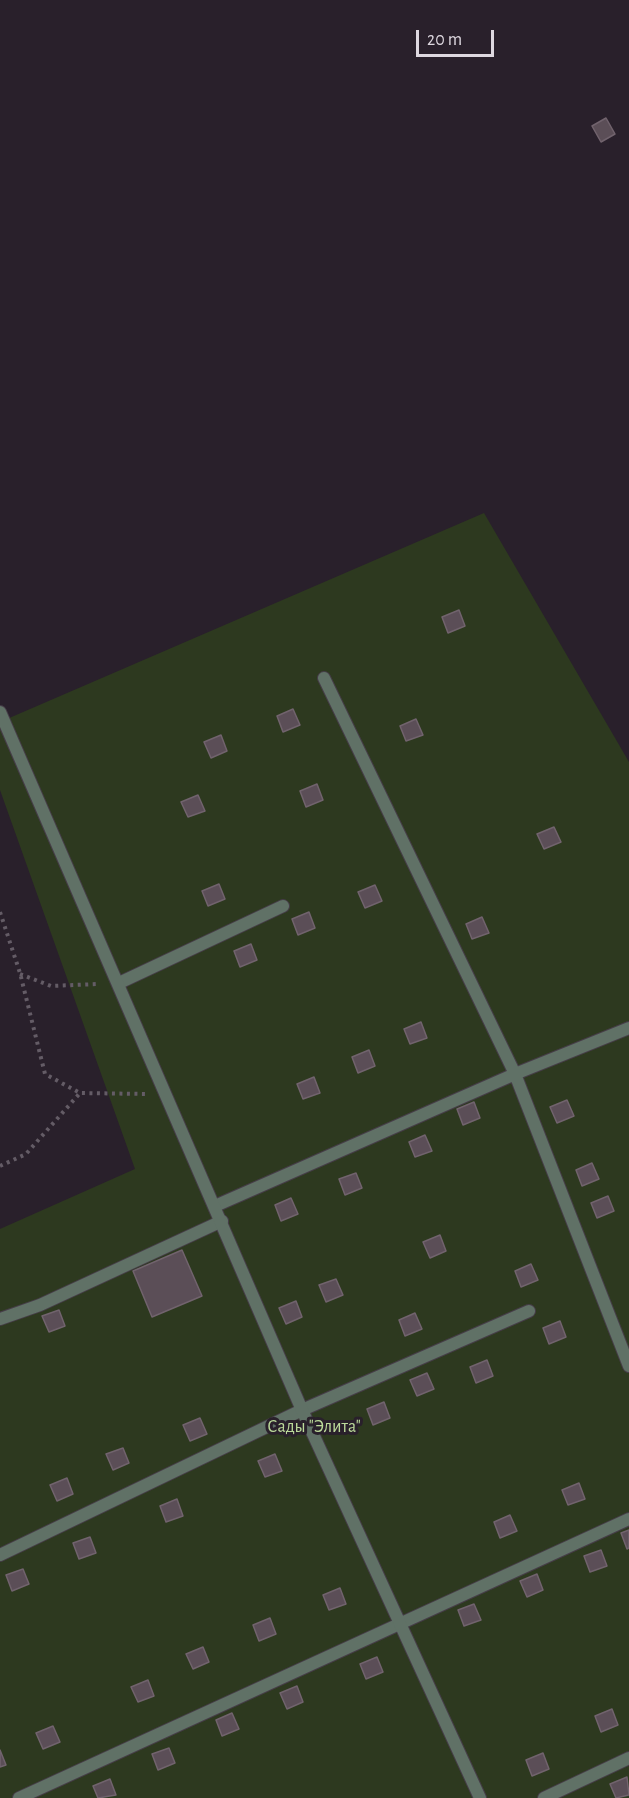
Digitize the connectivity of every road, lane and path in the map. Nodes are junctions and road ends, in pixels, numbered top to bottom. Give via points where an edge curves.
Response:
1 (324, 678) dead end
2 (0, 712) edge
3 (283, 906) dead end
4 (0, 912) edge
5 (20, 974) junction
6 (118, 984) junction
7 (629, 1028) edge
8 (515, 1074) junction
9 (80, 1093) junction
10 (168, 1097) junction
11 (0, 1166) edge
12 (215, 1206) junction
13 (222, 1221) junction
14 (529, 1311) dead end
15 (0, 1319) edge
16 (629, 1366) edge
17 (302, 1410) junction
18 (629, 1519) edge
19 (0, 1555) edge
20 (401, 1621) junction
21 (629, 1758) edge
22 (19, 1798) edge
23 (480, 1798) edge
24 (544, 1798) edge

1 - 8 street
2 - 6 street
3 - 6 street
4 - 5 path
5 - 6 path via 51,986
5 - 9 path via 45,1074
6 - 10 street
7 - 8 street
8 - 12 street
8 - 16 street
9 - 10 path via 132,1092
9 - 11 path via 26,1154
10 - 12 street
12 - 13 street
13 - 15 street via 40,1305
13 - 17 street
14 - 17 street
17 - 19 street
17 - 20 street
18 - 20 street
20 - 22 street
20 - 23 street
21 - 24 street

